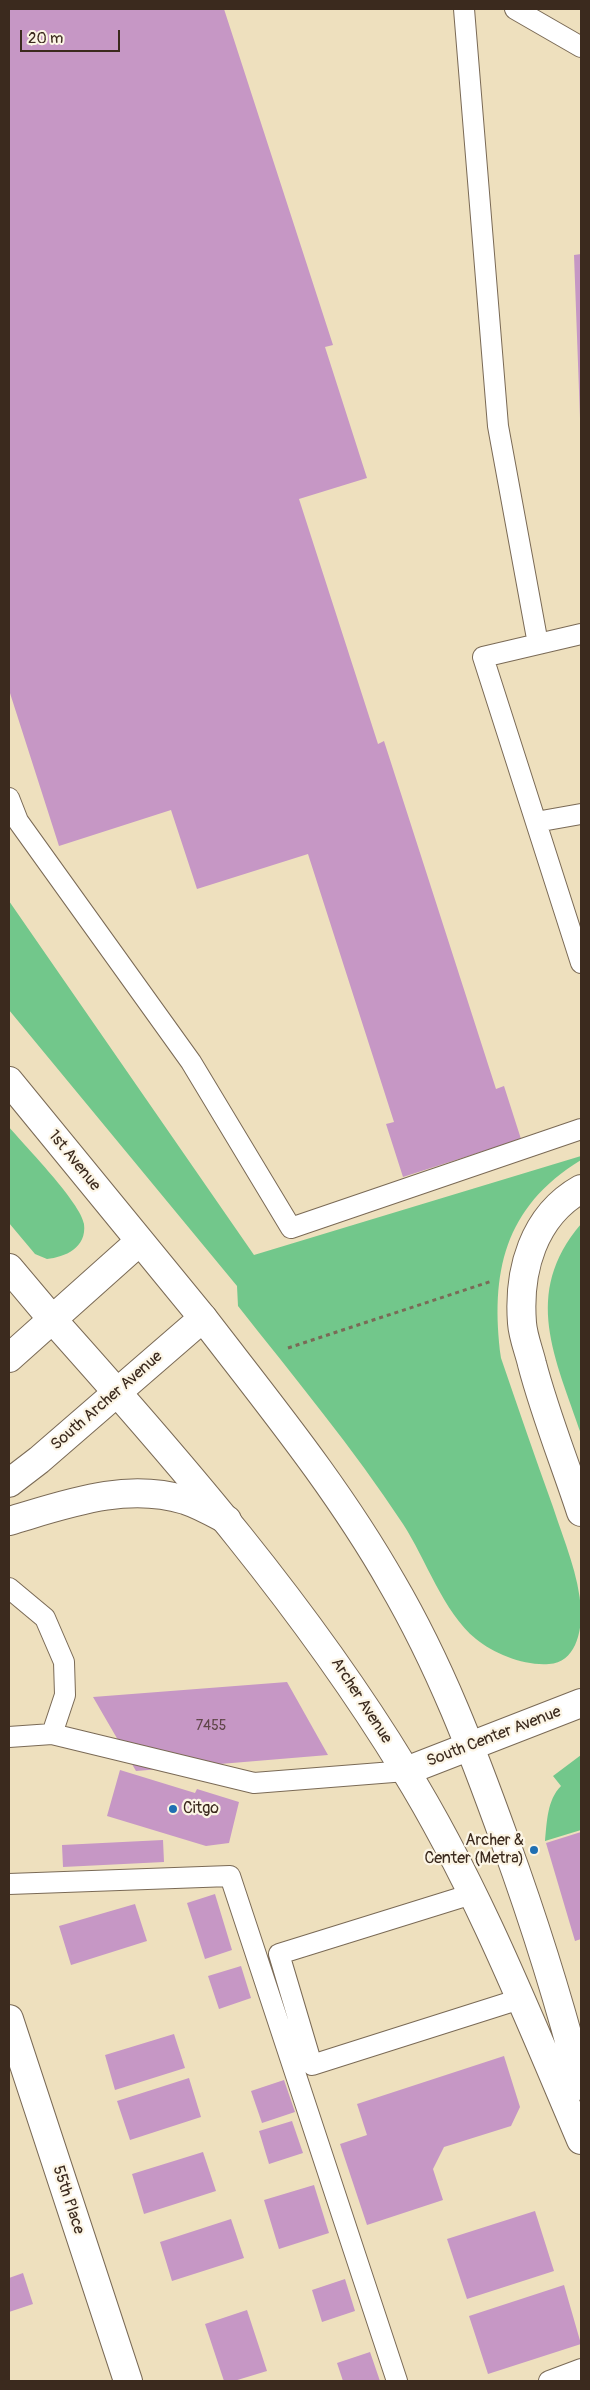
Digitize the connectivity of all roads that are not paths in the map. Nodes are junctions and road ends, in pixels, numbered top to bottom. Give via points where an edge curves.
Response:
1 (464, 9) edge
2 (515, 9) edge
3 (581, 47) edge
4 (581, 634) edge
5 (538, 644) junction
6 (9, 798) edge
7 (581, 814) edge
8 (536, 822) junction
9 (581, 963) edge
10 (9, 1081) edge
11 (581, 1129) edge
12 (581, 1189) edge
13 (140, 1241) junction
14 (9, 1268) edge
15 (203, 1318) junction
16 (52, 1319) junction
17 (9, 1358) edge
18 (117, 1392) junction
19 (9, 1483) edge
20 (581, 1512) edge
21 (228, 1520) junction
22 (9, 1521) edge
23 (9, 1588) edge
24 (581, 1703) edge
25 (52, 1734) junction
26 (9, 1737) edge
27 (471, 1745) junction
28 (406, 1771) junction
29 (9, 1884) edge
30 (472, 1894) junction
31 (520, 1999) junction
32 (9, 2019) edge
33 (581, 2086) edge
34 (581, 2140) edge
35 (581, 2369) edge
36 (128, 2381) edge
37 (397, 2381) edge
38 (549, 2381) edge

1 - 5 lane via 498,426
2 - 3 lane
4 - 5 lane
5 - 8 lane via 483,657
6 - 11 lane via 18,821 191,1062 291,1228
7 - 8 lane
8 - 9 lane
10 - 13 main road, 1st Avenue
12 - 20 main road via 546,1218 532,1243 522,1281 522,1325 537,1383
13 - 15 main road, 1st Avenue
13 - 16 main road
14 - 16 main road, Archer Avenue
15 - 18 main road, South Archer Avenue
15 - 27 main road via 282,1418 334,1491 392,1582 436,1663
16 - 17 main road
16 - 18 main road, Archer Avenue
18 - 19 main road, South Archer Avenue
18 - 21 main road, Archer Avenue
21 - 22 main road via 187,1500 154,1493 118,1493
21 - 28 main road, Archer Avenue via 330,1653
23 - 25 lane via 45,1618 64,1662 65,1695
24 - 27 main road, South Center Avenue
25 - 26 lane
25 - 28 lane via 254,1783
27 - 28 main road, South Center Avenue
27 - 33 main road via 519,1879 568,2032
28 - 30 main road, Archer Avenue
29 - 37 lane via 230,1876
30 - 31 main road, Archer Avenue
30 - 31 lane via 279,1954 312,2065
31 - 34 main road, Archer Avenue
32 - 36 main road, 55th Place
35 - 38 lane

